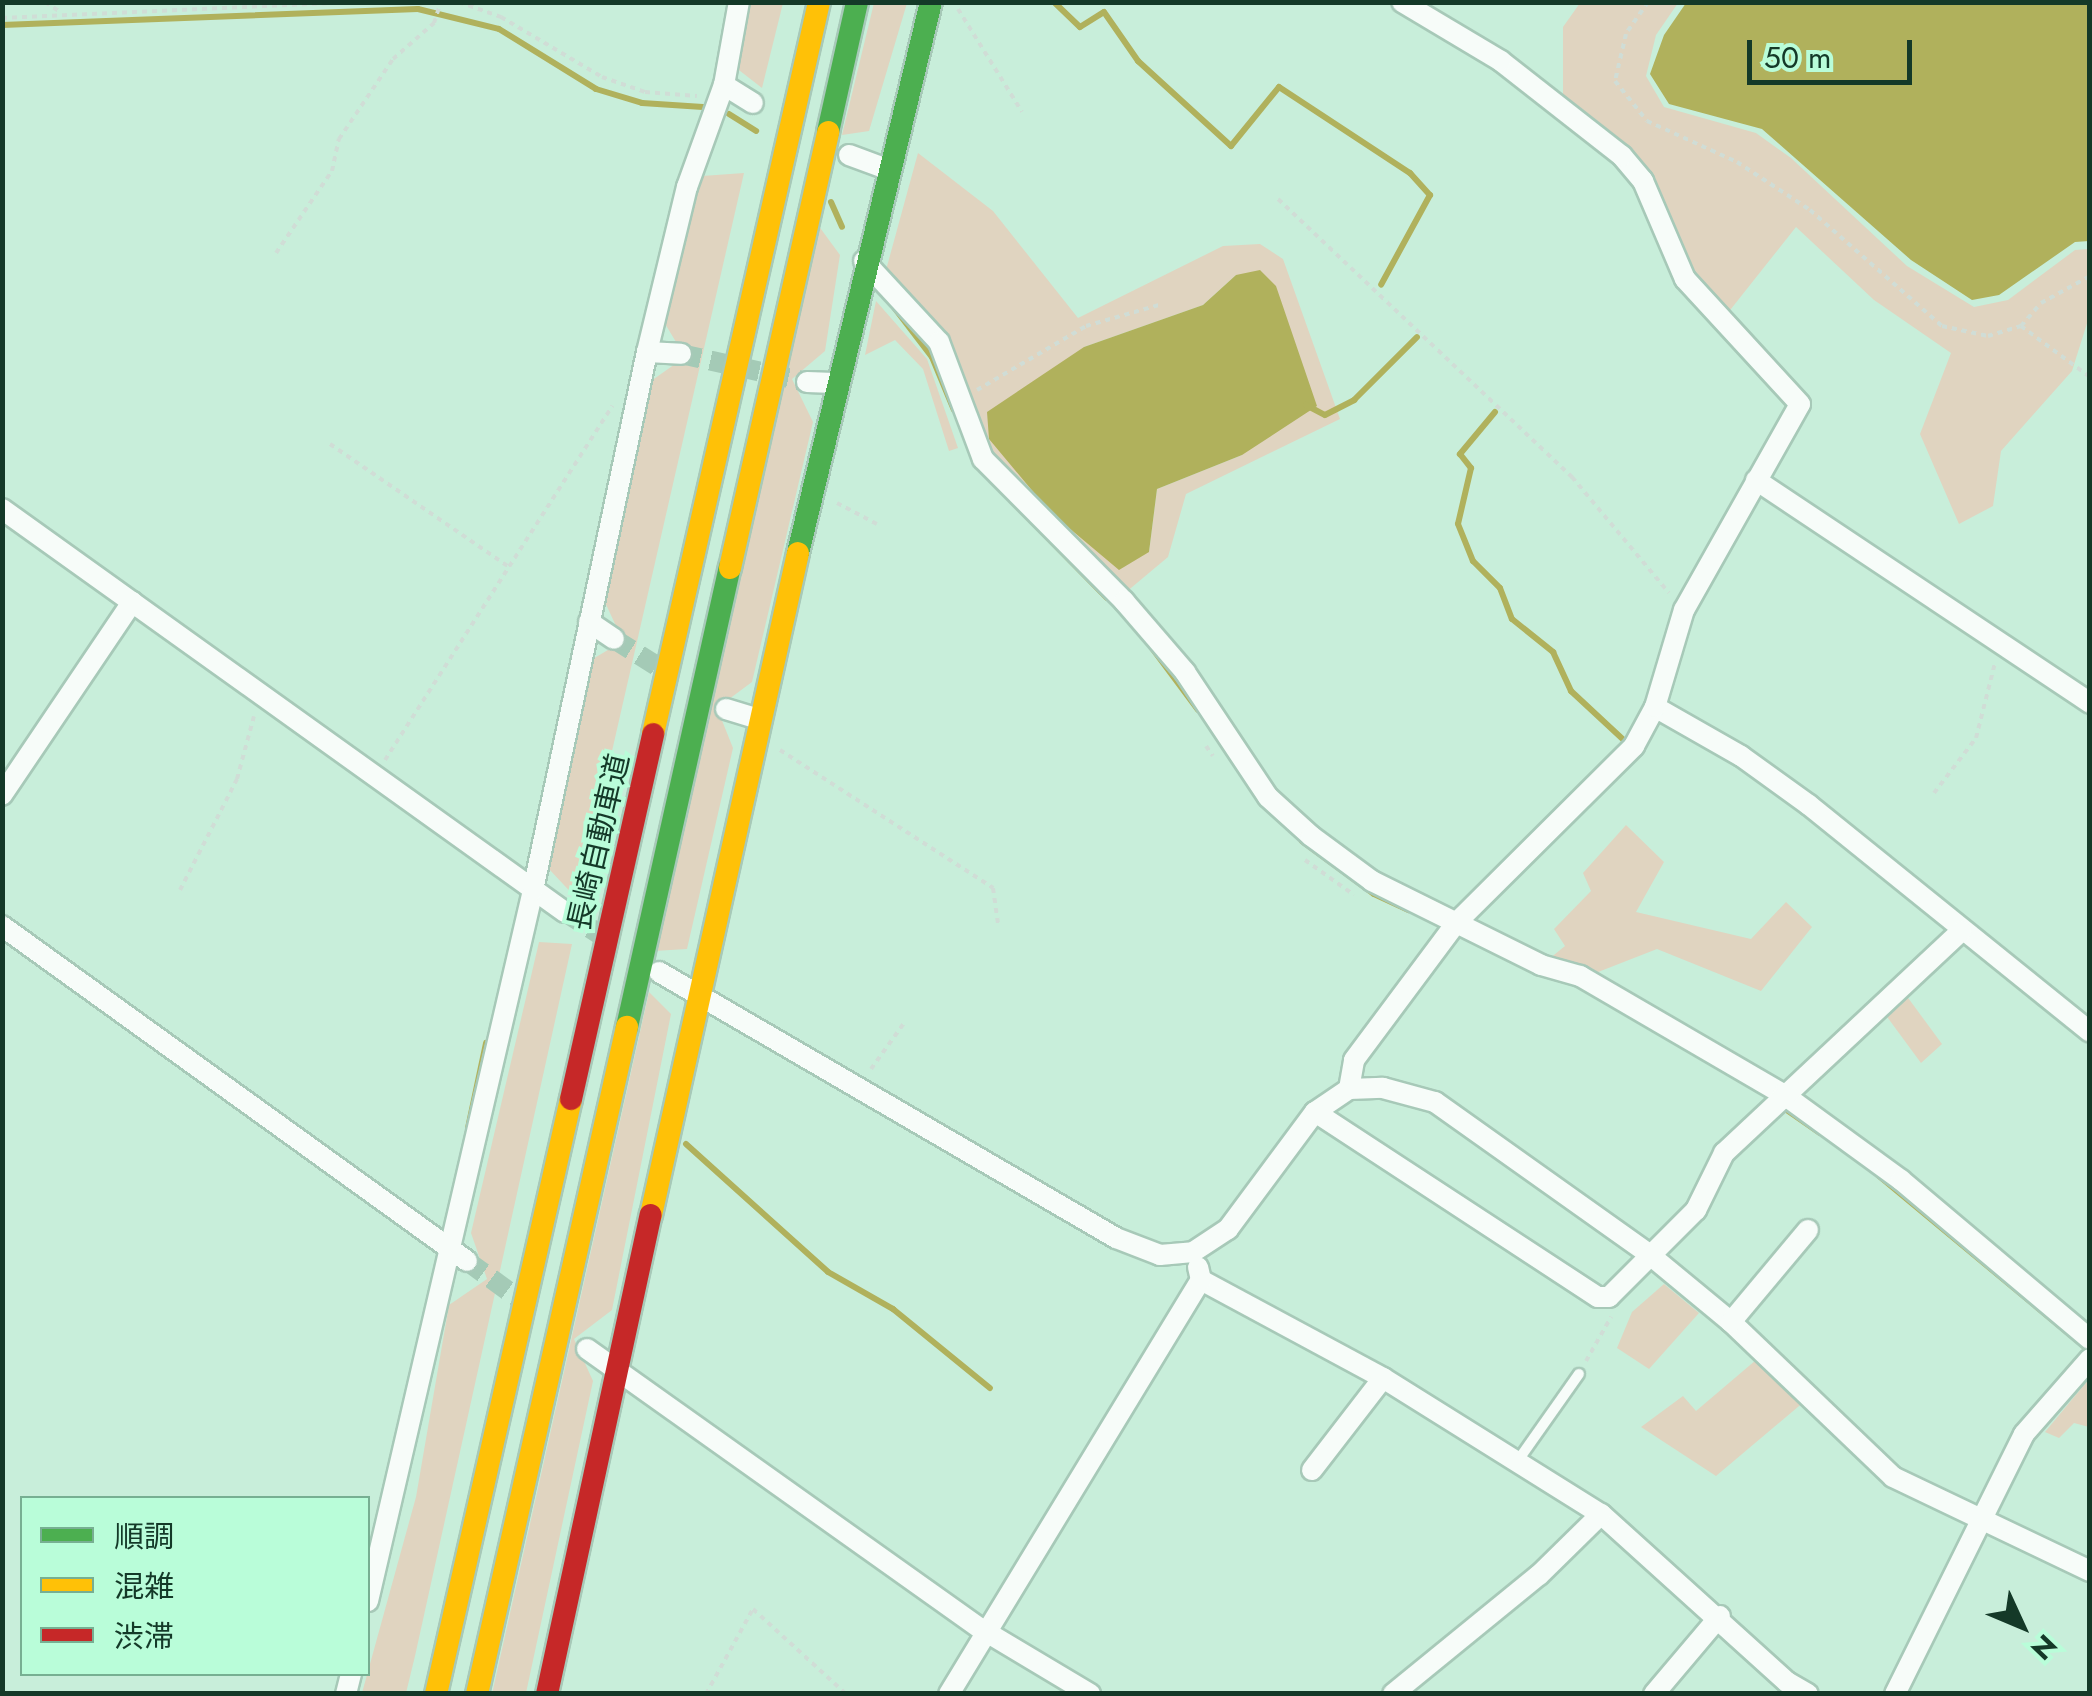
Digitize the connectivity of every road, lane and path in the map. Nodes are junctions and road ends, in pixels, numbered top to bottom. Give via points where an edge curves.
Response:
1 (45, 2) edge
2 (356, 2) edge
3 (440, 2) edge
4 (459, 2) edge
5 (739, 2) edge
6 (819, 2) edge
7 (857, 2) edge
8 (930, 2) edge
9 (950, 2) edge
10 (1402, 2) edge
11 (1648, 2) edge
12 (196, 5) edge
13 (58, 11) junction
14 (2, 18) edge
15 (721, 91) junction
16 (753, 103) dead end
17 (1022, 112) dead end
18 (849, 155) dead end
19 (886, 168) junction
20 (1278, 199) dead end
21 (276, 253) dead end
22 (864, 261) junction
23 (2090, 276) edge
24 (1162, 304) dead end
25 (2021, 326) junction
26 (646, 352) junction
27 (682, 354) tunnel mouth
28 (2090, 377) edge
29 (807, 382) tunnel mouth
30 (834, 383) junction
31 (961, 400) junction
32 (615, 402) dead end
33 (330, 444) dead end
34 (1756, 480) junction
35 (810, 490) junction
36 (2, 509) edge
37 (877, 524) dead end
38 (509, 567) junction
39 (132, 602) junction
40 (1684, 610) junction
41 (590, 622) junction
42 (614, 638) tunnel mouth
43 (2000, 644) junction
44 (260, 694) junction
45 (2090, 703) edge
46 (1654, 706) junction
47 (726, 709) dead end
48 (756, 726) junction
49 (375, 776) junction
50 (1934, 794) dead end
51 (2, 795) edge
52 (180, 890) dead end
53 (533, 890) junction
54 (565, 912) tunnel mouth
55 (1456, 923) junction
56 (998, 924) dead end
57 (2, 926) edge
58 (1961, 931) junction
59 (659, 972) dead end
60 (695, 997) junction
61 (904, 1024) dead end
62 (2090, 1032) edge
63 (1349, 1089) junction
64 (857, 1090) junction
65 (1775, 1101) junction
66 (1316, 1112) junction
67 (1808, 1230) dead end
68 (448, 1247) junction
69 (1193, 1252) junction
70 (1650, 1255) junction
71 (467, 1262) tunnel mouth
72 (1202, 1280) junction
73 (1609, 1297) junction
74 (1731, 1322) junction
75 (2090, 1339) edge
76 (587, 1348) dead end
77 (2086, 1362) edge
78 (618, 1368) junction
79 (1579, 1374) joint
80 (1383, 1378) junction
81 (1519, 1459) junction
82 (1312, 1470) dead end
83 (1601, 1514) junction
84 (1984, 1517) junction
85 (2090, 1571) edge
86 (370, 1592) edge
87 (1720, 1616) junction
88 (983, 1630) junction
89 (436, 1694) edge
90 (477, 1694) edge
91 (547, 1694) edge
92 (706, 1694) edge
93 (846, 1694) edge
94 (949, 1694) edge
95 (1090, 1694) edge
96 (1393, 1694) edge
97 (1654, 1694) edge
98 (1808, 1694) edge
99 (1895, 1694) edge

1 - 13 path
2 - 12 path
3 - 21 path via 434,22 393,59 339,140 332,172
4 - 15 path via 501,17 602,77 645,92
5 - 15 street
6 - 89 main road, 長崎自動車道
7 - 90 main road
8 - 19 main road
9 - 17 path
10 - 34 street via 1501,60 1622,156 1643,182 1685,279 1800,404
11 - 25 path via 1626,34 1615,81 1647,121 1737,162 1810,210 1942,326 1988,336
12 - 13 path
13 - 14 path
15 - 16 street
15 - 26 street via 687,187
18 - 19 street
19 - 22 main road
20 - 40 path via 1572,478
22 - 30 main road
22 - 31 street via 939,342
23 - 25 path via 2041,303
24 - 31 path via 1086,326
25 - 28 path
26 - 27 street
26 - 41 street
29 - 30 street
30 - 35 main road
31 - 55 street via 983,459 1185,672 1268,797 1372,881
32 - 38 path
33 - 38 path
34 - 40 street
34 - 43 street
35 - 37 path
35 - 48 main road
36 - 39 street
38 - 49 path
39 - 44 street
39 - 51 street
40 - 46 street
41 - 42 street
41 - 53 street
43 - 45 street
43 - 50 path via 1976,738
44 - 49 street
44 - 52 path via 237,779
46 - 55 street via 1634,746
46 - 58 street via 1795,795
47 - 48 street
48 - 56 path via 993,888
48 - 60 main road
49 - 53 street
53 - 54 street
53 - 68 street
55 - 63 street via 1354,1060
55 - 65 street via 1580,976
57 - 68 street
58 - 62 street
58 - 65 street
59 - 60 street
60 - 64 street
60 - 78 main road
61 - 64 path
63 - 66 street
63 - 70 street via 1384,1088 1435,1102
64 - 69 street via 1116,1238 1160,1255
65 - 70 street via 1724,1153 1696,1210
65 - 75 street via 1901,1180
66 - 69 street via 1228,1228
66 - 73 street via 1598,1297
67 - 74 street
68 - 71 street
68 - 86 street
69 - 72 street
70 - 73 street
70 - 74 street
72 - 80 street
72 - 88 street
73 - 79 path via 1612,1316
74 - 84 street via 1893,1477
76 - 78 street
77 - 84 street via 2024,1434
78 - 88 street
78 - 91 main road
79 - 81 lane
80 - 81 street
80 - 82 street
81 - 83 street
83 - 87 street
83 - 96 street via 1539,1575
84 - 85 street
84 - 99 street
87 - 97 street
87 - 98 street via 1786,1682
88 - 94 street
88 - 95 street
92 - 93 path via 753,1609

